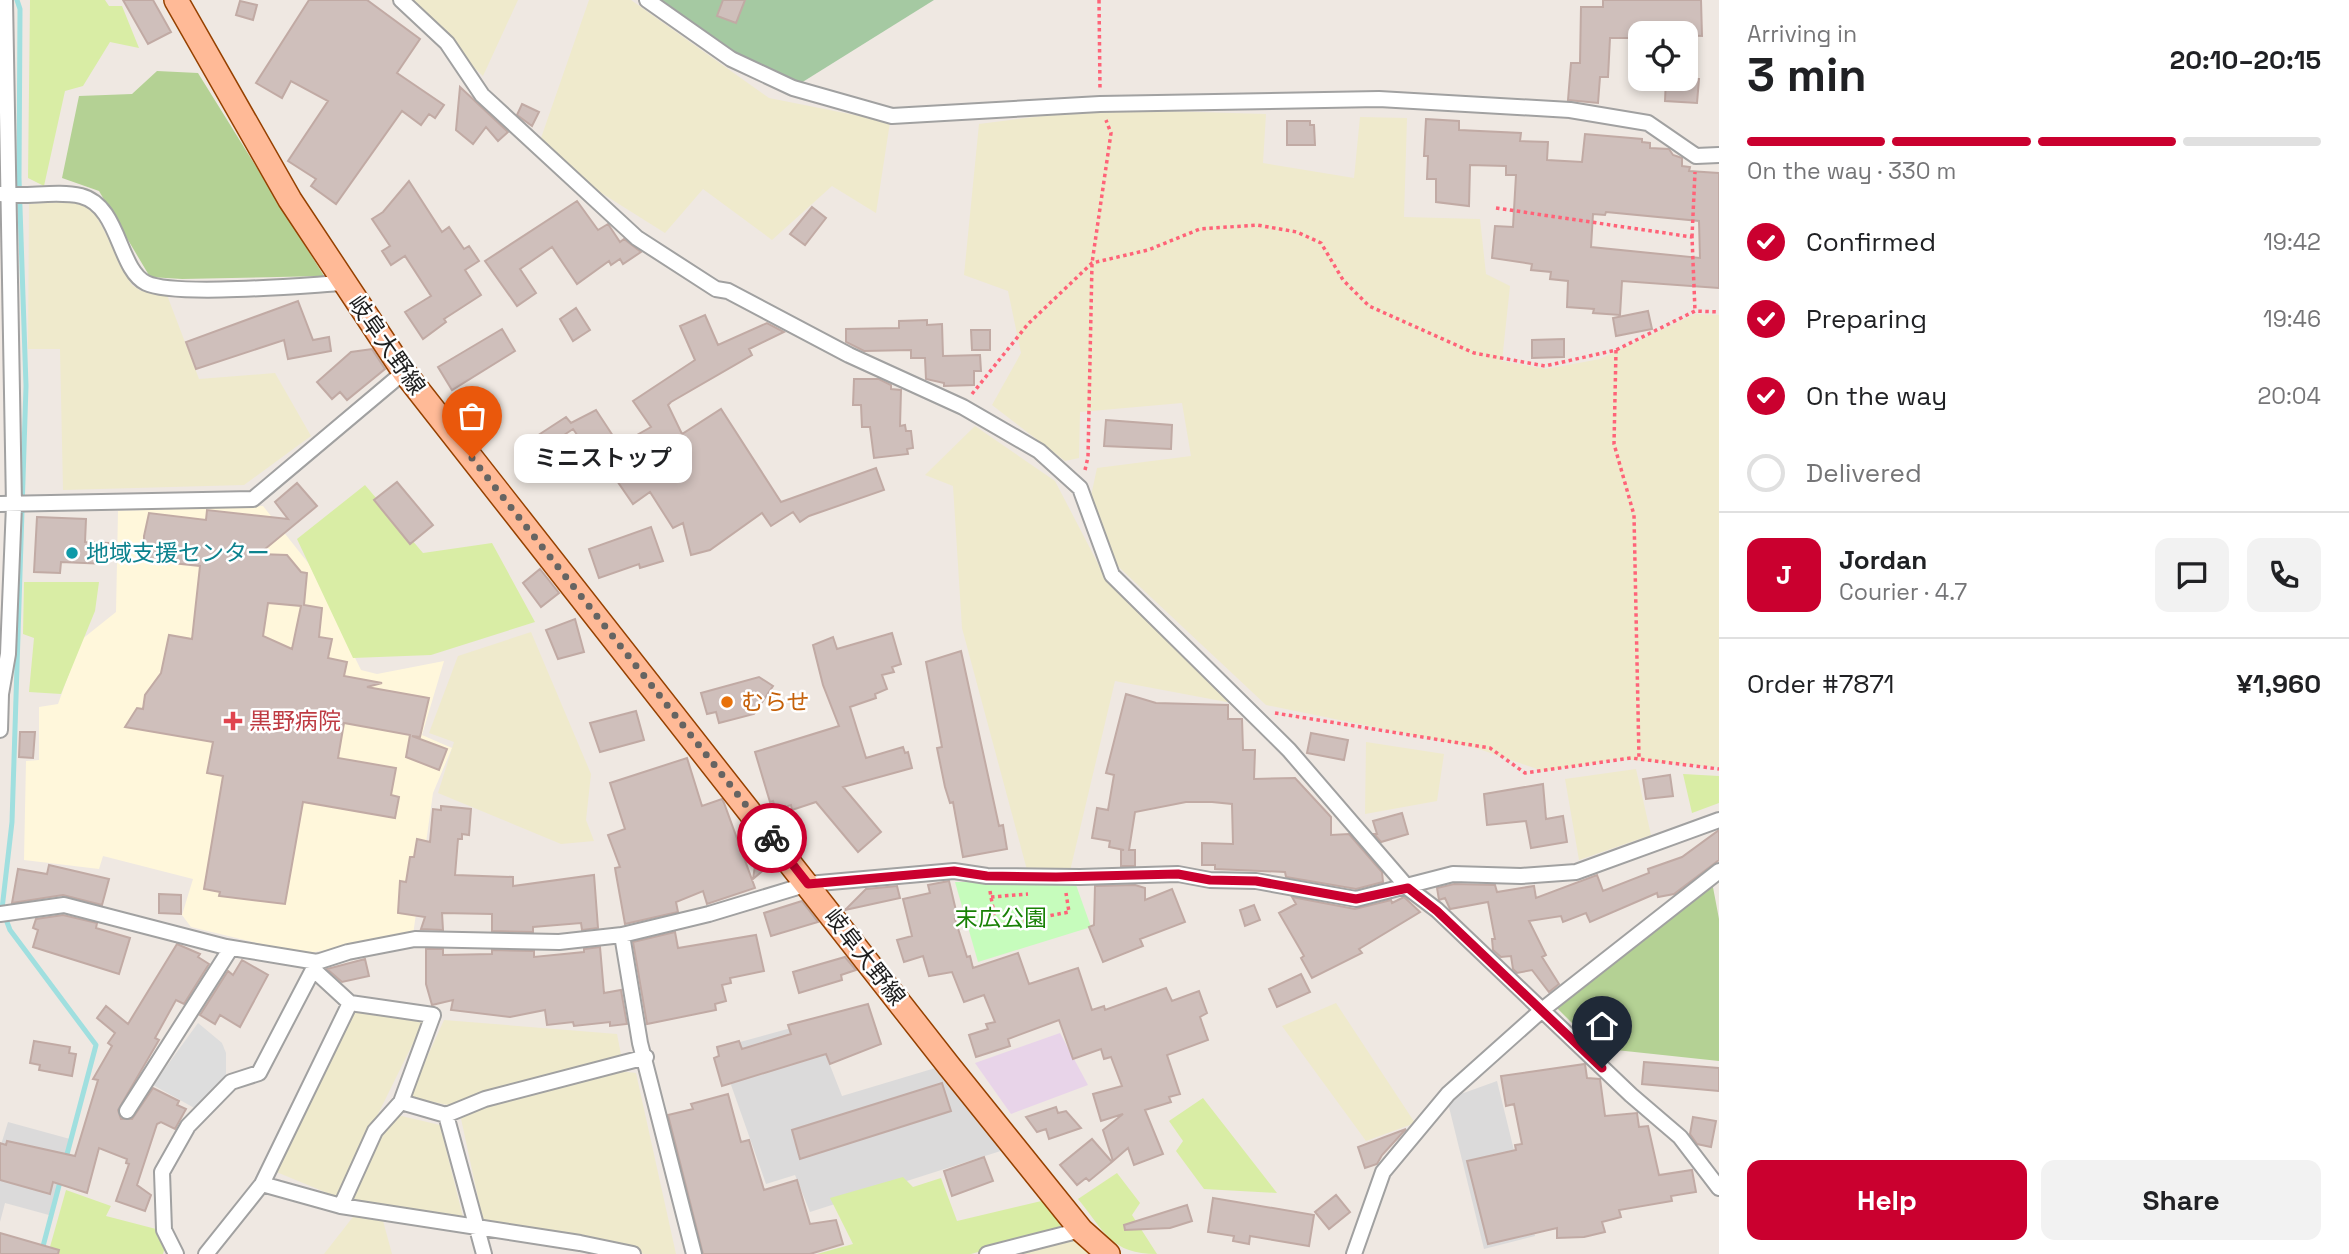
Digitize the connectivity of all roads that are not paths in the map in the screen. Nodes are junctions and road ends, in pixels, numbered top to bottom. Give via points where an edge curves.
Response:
1 (176, 0) edge
2 (401, 0) edge
3 (647, 0) edge
4 (3, 3) edge
5 (4, 97) edge
6 (1719, 155) edge
7 (4, 195) edge
8 (344, 283) junction
9 (5, 292) edge
10 (404, 373) junction
11 (6, 391) edge
12 (7, 505) edge
13 (2, 678) edge
14 (0, 730) edge
15 (1719, 820) edge
16 (1719, 871) edge
17 (808, 884) junction
18 (1408, 888) junction
19 (0, 914) edge
20 (622, 935) junction
21 (231, 948) junction
22 (315, 965) junction
23 (350, 1003) junction
24 (1542, 1010) junction
25 (646, 1057) junction
26 (401, 1102) junction
27 (127, 1111) dead end
28 (446, 1115) junction
29 (262, 1184) junction
30 (1719, 1188) edge
31 (341, 1206) junction
32 (477, 1229) junction
33 (1081, 1230) junction
34 (176, 1254) edge
35 (206, 1254) edge
36 (484, 1254) edge
37 (633, 1254) edge
38 (694, 1254) edge
39 (987, 1254) edge
40 (1108, 1254) edge
41 (1354, 1254) edge

1 - 8 main road, 岐阜大野線 via 290,200
2 - 18 street via 447,43 482,95 637,238 716,289 963,407 1039,451 1080,488 1112,575 1289,750
3 - 6 street via 731,60 793,88 892,116 1100,104 1379,99 1570,110 1648,123 1696,156
4 - 5 street
5 - 7 street
7 - 8 street via 80,195 97,203 146,283 181,289
7 - 9 street
8 - 10 main road, 岐阜大野線
9 - 11 street
10 - 12 street via 253,499
10 - 17 main road, 岐阜大野線
11 - 12 street
12 - 13 street
13 - 14 street
15 - 18 street via 1576,872 1453,874
16 - 24 street
17 - 18 street via 954,871 987,876 1178,874 1256,881 1356,899
17 - 20 street
17 - 33 main road, 岐阜大野線
18 - 24 street
19 - 21 street via 64,905
20 - 22 street via 559,942 415,939 348,951
20 - 25 street via 629,990
21 - 22 street
21 - 27 street
22 - 23 street
22 - 34 street via 259,1073 231,1082 188,1126 162,1172 164,1230
23 - 26 street via 433,1015
23 - 29 street
24 - 30 street via 1679,1137
24 - 41 street via 1448,1094 1383,1172
25 - 28 street via 485,1099
25 - 38 street
26 - 28 street
26 - 31 street via 375,1131
28 - 32 street
29 - 31 street
29 - 35 street
31 - 32 street
32 - 36 street
32 - 37 street
33 - 39 street
33 - 40 main road, 岐阜大野線

